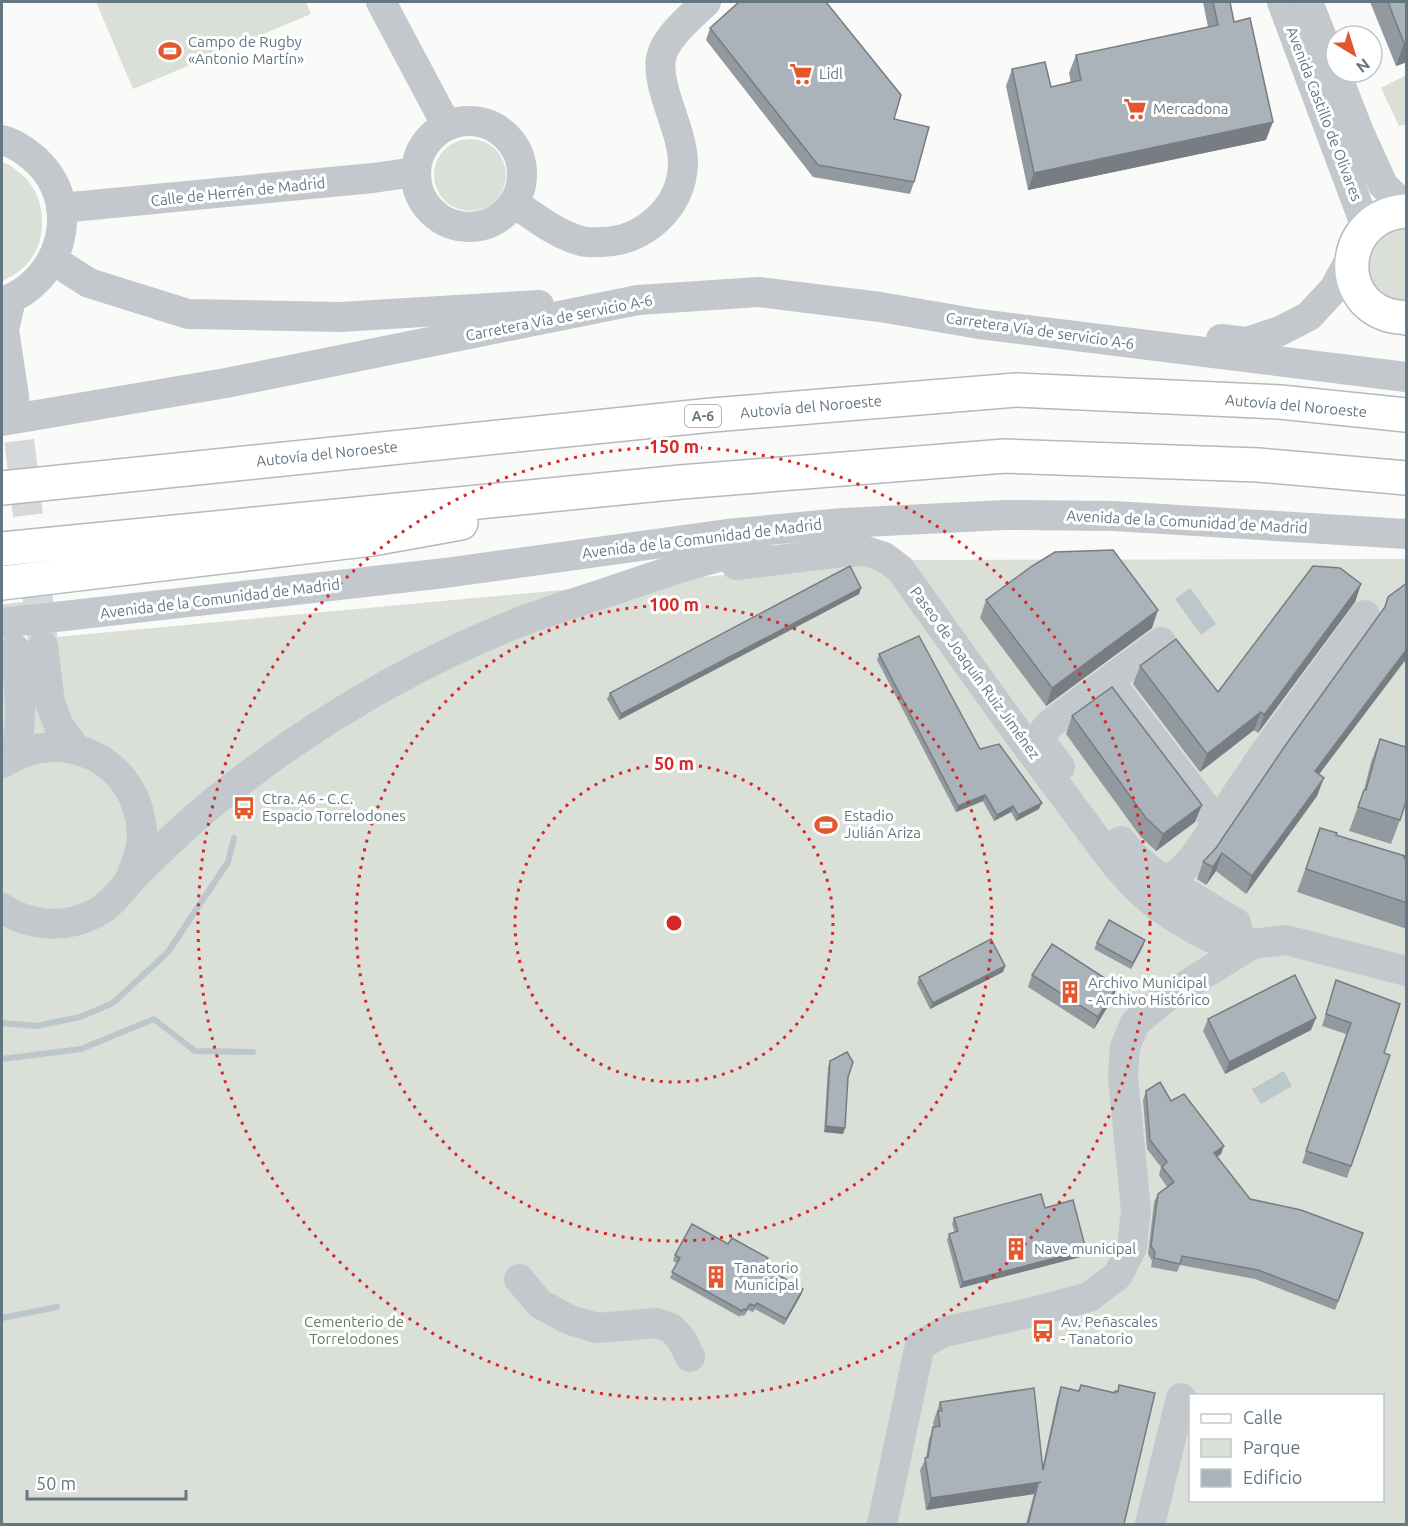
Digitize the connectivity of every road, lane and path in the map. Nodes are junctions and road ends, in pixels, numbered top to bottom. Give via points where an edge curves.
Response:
1 (381, 2) edge
2 (706, 2) edge
3 (1282, 2) edge
4 (1308, 2) edge
5 (447, 126) junction
6 (2, 140) edge
7 (415, 172) junction
8 (514, 203) junction
9 (61, 208) junction
10 (1407, 210) edge
11 (1366, 227) junction
12 (1352, 256) junction
13 (53, 260) junction
14 (6, 300) edge
15 (638, 300) junction
16 (1407, 318) edge
17 (979, 324) junction
18 (1407, 377) edge
19 (8, 408) edge
20 (1407, 416) edge
21 (1407, 478) edge
22 (681, 482) junction
23 (2, 488) edge
24 (1006, 515) junction
25 (1407, 534) edge
26 (2, 549) edge
27 (647, 579) junction
28 (2, 582) edge
29 (1365, 615) dead end
30 (2, 623) edge
31 (1161, 642) dead end
32 (1109, 681) junction
33 (76, 749) junction
34 (8, 758) edge
35 (1218, 822) junction
36 (129, 881) junction
37 (1154, 888) junction
38 (2, 908) edge
39 (1246, 941) junction
40 (1407, 971) edge
41 (519, 1279) dead end
42 (690, 1357) dead end
43 (1181, 1398) dead end
44 (882, 1524) edge
45 (1150, 1524) edge

1 - 5 street
2 - 8 street via 676,31 662,54 660,67 680,138 683,164 680,186 653,225 608,243 583,242 560,233
3 - 11 street, Avenida Castillo de Olivares
4 - 10 street, Avenida Castillo de Olivares via 1383,184
5 - 7 street via 431,137 420,153
5 - 8 street via 469,121 492,126 510,140 520,160 522,182
6 - 9 street via 26,152 43,167 55,186
7 - 8 street via 419,194 432,213 452,225 475,228 497,220
7 - 9 street, Calle de Herrén de Madrid
9 - 13 street via 61,235
10 - 11 main road via 1379,218
11 - 12 main road
12 - 16 main road via 1352,275 1371,306 1388,315
12 - 17 street via 1334,289 1309,316 1247,342
13 - 14 street via 32,286
13 - 15 street via 89,283 188,314 340,317
14 - 19 street
15 - 17 street, Carretera Vía de servicio A-6 via 759,292
15 - 19 street, Carretera Vía de servicio A-6 via 237,381
17 - 18 street, Carretera Vía de servicio A-6
20 - 23 main road, Autovía del Noroeste / A-6 via 1280,402 1017,390 712,415
21 - 22 main road via 1258,465 1005,456
22 - 26 main road
22 - 28 main road via 372,539
24 - 25 street, Avenida de la Comunidad de Madrid via 1114,516
24 - 27 street via 940,532 772,546 719,556
24 - 30 street, Avenida de la Comunidad de Madrid via 843,523 727,534 445,573
27 - 36 street via 515,624 411,671 264,763 178,832
27 - 37 street, Paseo de Joaquín Ruiz Jiménez via 843,552 866,551 884,556 900,569 1115,862
29 - 35 street
31 - 32 street
32 - 35 street
32 - 37 street via 1050,724 1042,743
33 - 34 street via 35,748
33 - 34 street via 59,726 29,648 21,732
33 - 36 street via 98,758 116,772 139,813 142,836
35 - 37 street via 1181,872
36 - 38 street via 106,906 77,921 55,925 33,922
37 - 39 street, Paseo de Joaquín Ruiz Jiménez via 1165,911 1210,937
39 - 40 street, Paseo de Joaquín Ruiz Jiménez via 1286,940
39 - 44 street, Paseo de Joaquín Ruiz Jiménez via 1135,1023 1125,1047 1122,1077 1136,1210 1132,1247 1118,1275 1089,1297 944,1332 920,1345
41 - 42 street via 540,1304 570,1320 597,1328 656,1323 671,1328
43 - 45 street

